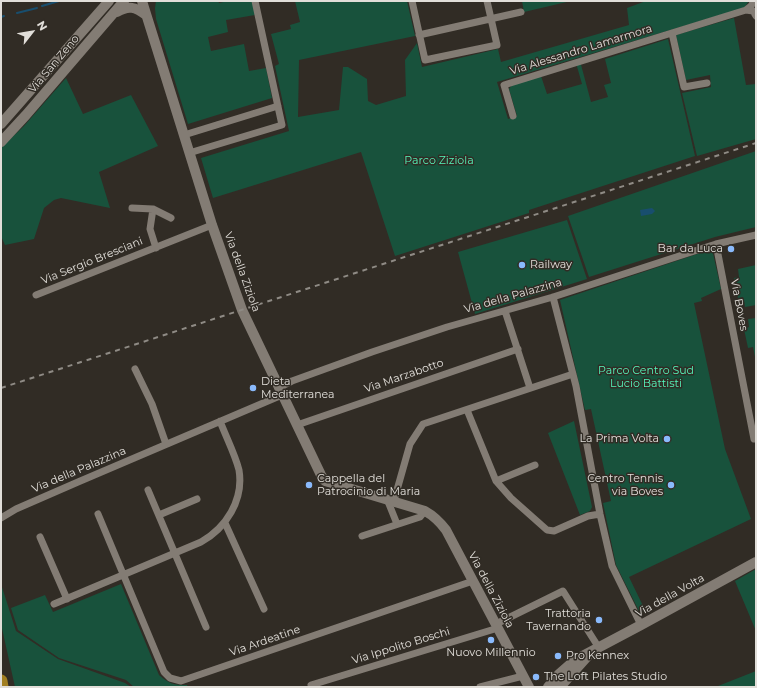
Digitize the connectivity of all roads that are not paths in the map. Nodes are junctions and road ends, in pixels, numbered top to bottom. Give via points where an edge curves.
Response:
1 (109, 1) edge
2 (124, 1) edge
3 (142, 1) edge
4 (256, 1) edge
5 (412, 1) edge
6 (487, 1) edge
7 (754, 1) edge
8 (746, 10) junction
9 (521, 12) dead end
10 (112, 15) junction
11 (146, 15) junction
12 (756, 16) edge
13 (491, 18) junction
14 (672, 33) junction
15 (419, 35) junction
16 (707, 83) dead end
17 (278, 106) junction
18 (513, 116) dead end
19 (1, 124) edge
20 (184, 135) junction
21 (1, 142) edge
22 (190, 153) junction
23 (132, 208) dead end
24 (153, 209) junction
25 (171, 218) dead end
26 (212, 225) junction
27 (756, 235) edge
28 (716, 244) junction
29 (156, 248) junction
30 (36, 295) dead end
31 (553, 297) junction
32 (505, 311) junction
33 (518, 349) junction
34 (135, 369) dead end
35 (573, 374) junction
36 (530, 388) junction
37 (280, 391) junction
38 (467, 410) junction
39 (220, 421) junction
40 (297, 425) junction
41 (756, 438) edge
42 (166, 444) junction
43 (535, 465) dead end
44 (496, 481) junction
45 (148, 490) dead end
46 (390, 498) junction
47 (197, 499) dead end
48 (425, 511) junction
49 (98, 514) dead end
50 (600, 514) junction
51 (159, 515) junction
52 (1, 518) edge
53 (225, 523) junction
54 (397, 524) junction
55 (362, 536) dead end
56 (40, 537) dead end
57 (174, 553) junction
58 (756, 562) edge
59 (124, 575) junction
60 (473, 581) junction
61 (67, 599) junction
62 (54, 604) dead end
63 (264, 609) dead end
64 (641, 625) junction
65 (497, 626) junction
66 (206, 627) dead end
67 (596, 649) junction
68 (523, 676) junction
69 (1, 681) edge
70 (311, 685) dead end
71 (2, 687) edge
72 (480, 687) edge
73 (529, 687) edge
74 (548, 687) edge
75 (560, 687) edge

1 - 19 street, Via San Zeno
2 - 10 street, Via San Zeno
3 - 11 street, Via della Ziziola
4 - 17 street
5 - 15 street
6 - 13 street
7 - 8 street
8 - 12 street via 753,11
8 - 14 street, Via Alessandro Lamarmora
9 - 13 street
10 - 11 street via 130,6
10 - 21 street, Via San Zeno
11 - 20 street, Via della Ziziola
13 - 15 street
13 - 15 street via 497,45 425,60
14 - 16 street via 684,87
14 - 18 street, Via Alessandro Lamarmora via 504,85
17 - 20 street
17 - 22 street via 282,125
20 - 22 street, Via della Ziziola
22 - 26 street, Via della Ziziola
23 - 24 street
24 - 25 street
24 - 29 street, Via Sergio Bresciani via 150,229
26 - 29 street, Via Sergio Bresciani
26 - 37 street, Via della Ziziola via 242,310
27 - 28 street, Via della Palazzina
28 - 31 street, Via della Palazzina
28 - 41 street, Via Boves via 746,403 754,439
29 - 30 street, Via Sergio Bresciani
31 - 32 street, Via della Palazzina
31 - 35 street
32 - 33 street
32 - 37 street, Via della Palazzina via 372,352 292,381
33 - 36 street
33 - 40 street, Via Marzabotto
34 - 42 street via 152,404
35 - 36 street
35 - 50 street
36 - 38 street
37 - 39 street, Via della Palazzina
37 - 40 street, Via della Ziziola
38 - 44 street
38 - 46 street via 423,424 410,444 401,477
39 - 42 street, Via della Palazzina
39 - 53 street via 236,461 240,483 233,509
40 - 46 street, Via della Ziziola via 325,481
42 - 52 street, Via della Palazzina via 16,509
43 - 44 street
44 - 50 street via 547,530 554,531 588,516
45 - 51 street
46 - 48 street, Via della Ziziola
46 - 54 street
47 - 51 street
48 - 54 street via 420,517
48 - 60 street, Via della Ziziola via 432,514 446,530
49 - 59 street, Via Ardeatine
50 - 64 street via 612,566
51 - 57 street
53 - 57 street via 211,536
53 - 63 street
54 - 55 street
56 - 61 street
57 - 59 street
57 - 66 street
58 - 64 street, Via della Volta
59 - 60 street, Via Ardeatine via 164,672 170,678 180,681
59 - 61 street
60 - 65 street, Via della Ziziola
61 - 62 street
64 - 67 street, Via della Volta
65 - 67 street, Via Ippolito Boschi via 563,591
65 - 68 street, Via della Ziziola
65 - 70 street, Via Ippolito Boschi
67 - 74 street, Via della Volta via 570,663
67 - 75 street, Via della Volta
68 - 72 street
68 - 73 street, Via della Ziziola
69 - 71 highway

